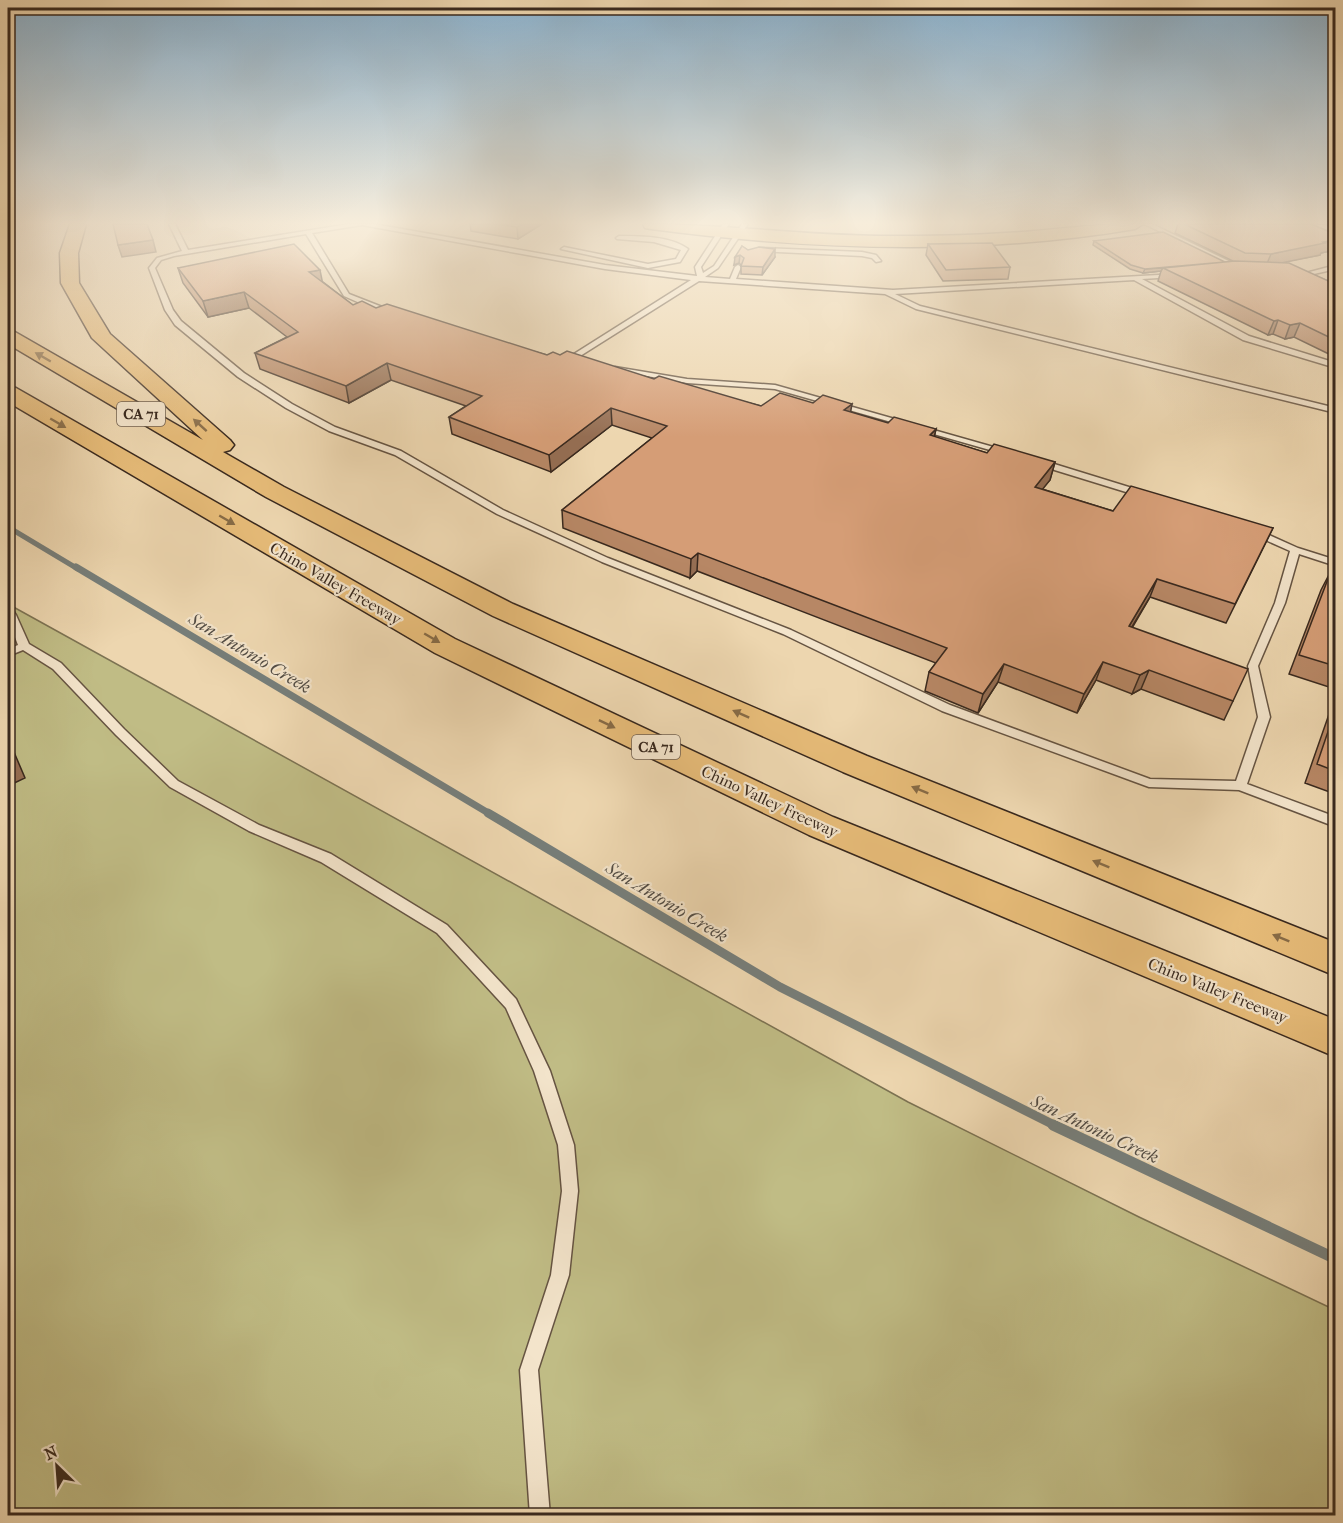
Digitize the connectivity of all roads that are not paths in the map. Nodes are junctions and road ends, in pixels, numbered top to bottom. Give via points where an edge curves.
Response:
1 (77, 295) edge
2 (163, 295) edge
3 (346, 295) edge
4 (674, 295) edge
5 (893, 295) edge
6 (1166, 295) edge
7 (399, 317) edge
8 (8, 336) edge
9 (559, 359) edge
10 (569, 361) junction
11 (579, 363) edge
12 (1335, 366) edge
13 (610, 368) edge
14 (14, 401) edge
15 (1335, 411) edge
16 (1012, 454) edge
17 (1033, 460) edge
18 (275, 492) junction
19 (1152, 498) edge
20 (1247, 529) edge
21 (1295, 550) junction
22 (1335, 563) edge
23 (8, 611) edge
24 (24, 646) junction
25 (8, 653) edge
26 (1240, 786) junction
27 (1335, 822) edge
28 (1335, 960) edge
29 (1335, 1039) edge
30 (540, 1515) edge

18 -> 1 main road via 102,338
2 - 26 lane via 178,323 241,375 289,406 332,429 398,453 500,512 550,535 787,632 946,708 1149,783
3 - 7 lane
4 - 10 lane
5 - 15 lane via 918,308
6 - 12 lane via 1246,338
18 -> 8 main road, CA 71
9 - 10 lane
10 - 11 lane
13 - 16 lane via 687,381 775,387
14 -> 29 main road, Chino Valley Freeway / CA 71 via 456,651 821,826
17 - 19 lane
28 -> 18 main road, CA 71 via 855,764 513,614
20 - 21 lane
21 - 22 lane
21 - 26 lane via 1280,603 1253,666 1264,717
23 - 24 lane
24 - 25 lane
24 - 30 lane via 57,666 174,784 254,828 326,858 442,929 511,1004 542,1071 563,1134 570,1191 560,1275 529,1370
26 - 27 lane

